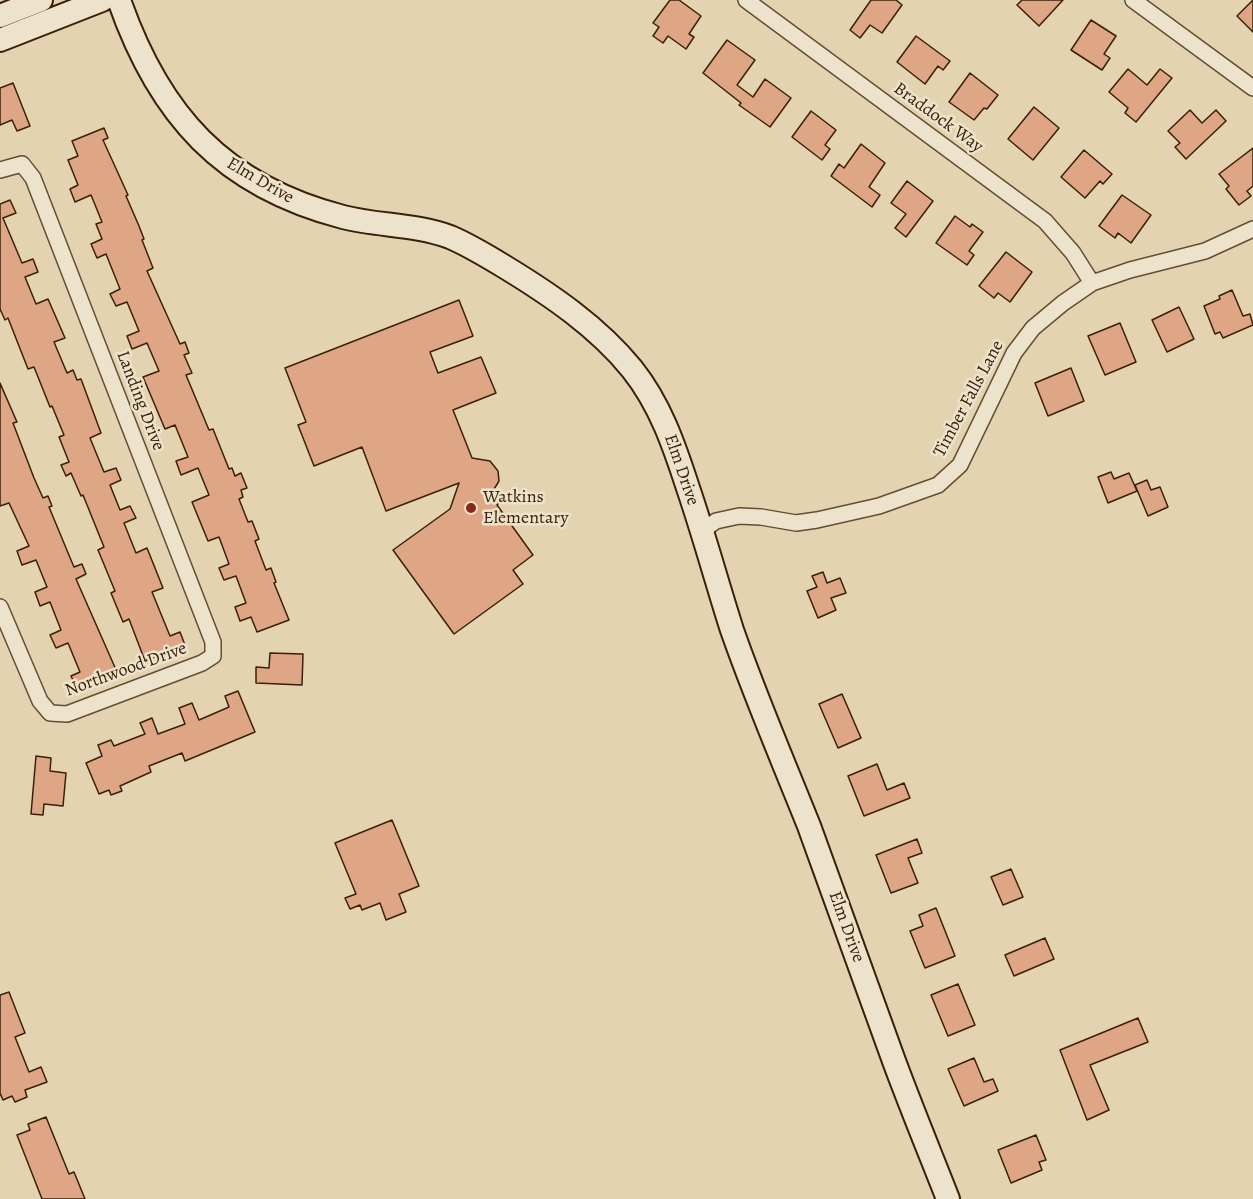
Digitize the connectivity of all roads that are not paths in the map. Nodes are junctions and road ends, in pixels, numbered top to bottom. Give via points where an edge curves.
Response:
1 (40, 0) edge
2 (102, 0) edge
3 (119, 0) edge
4 (746, 0) edge
5 (1133, 0) edge
6 (0, 16) edge
7 (0, 40) edge
8 (1253, 88) edge
9 (0, 170) edge
10 (1253, 229) edge
11 (1092, 283) junction
12 (702, 531) junction
13 (0, 607) edge
14 (213, 656) joint
15 (948, 1199) edge

1 - 6 street
2 - 7 street
3 - 12 street, Elm Drive via 144,61 172,107 213,154 283,198 313,209 349,219 416,228 470,246 578,316 614,348 654,399 673,441
4 - 11 street, Braddock Way via 1045,221
5 - 8 street
9 - 14 street, Landing Drive via 22,164 33,178 213,642
10 - 11 street, Timber Falls Lane via 1205,250
11 - 12 street, Timber Falls Lane via 1033,328 1014,353 960,465 938,484 879,506 817,520 796,523 739,516 716,521
12 - 15 street, Elm Drive via 732,629
13 - 14 street, Northwood Drive via 40,701 50,713 67,714

